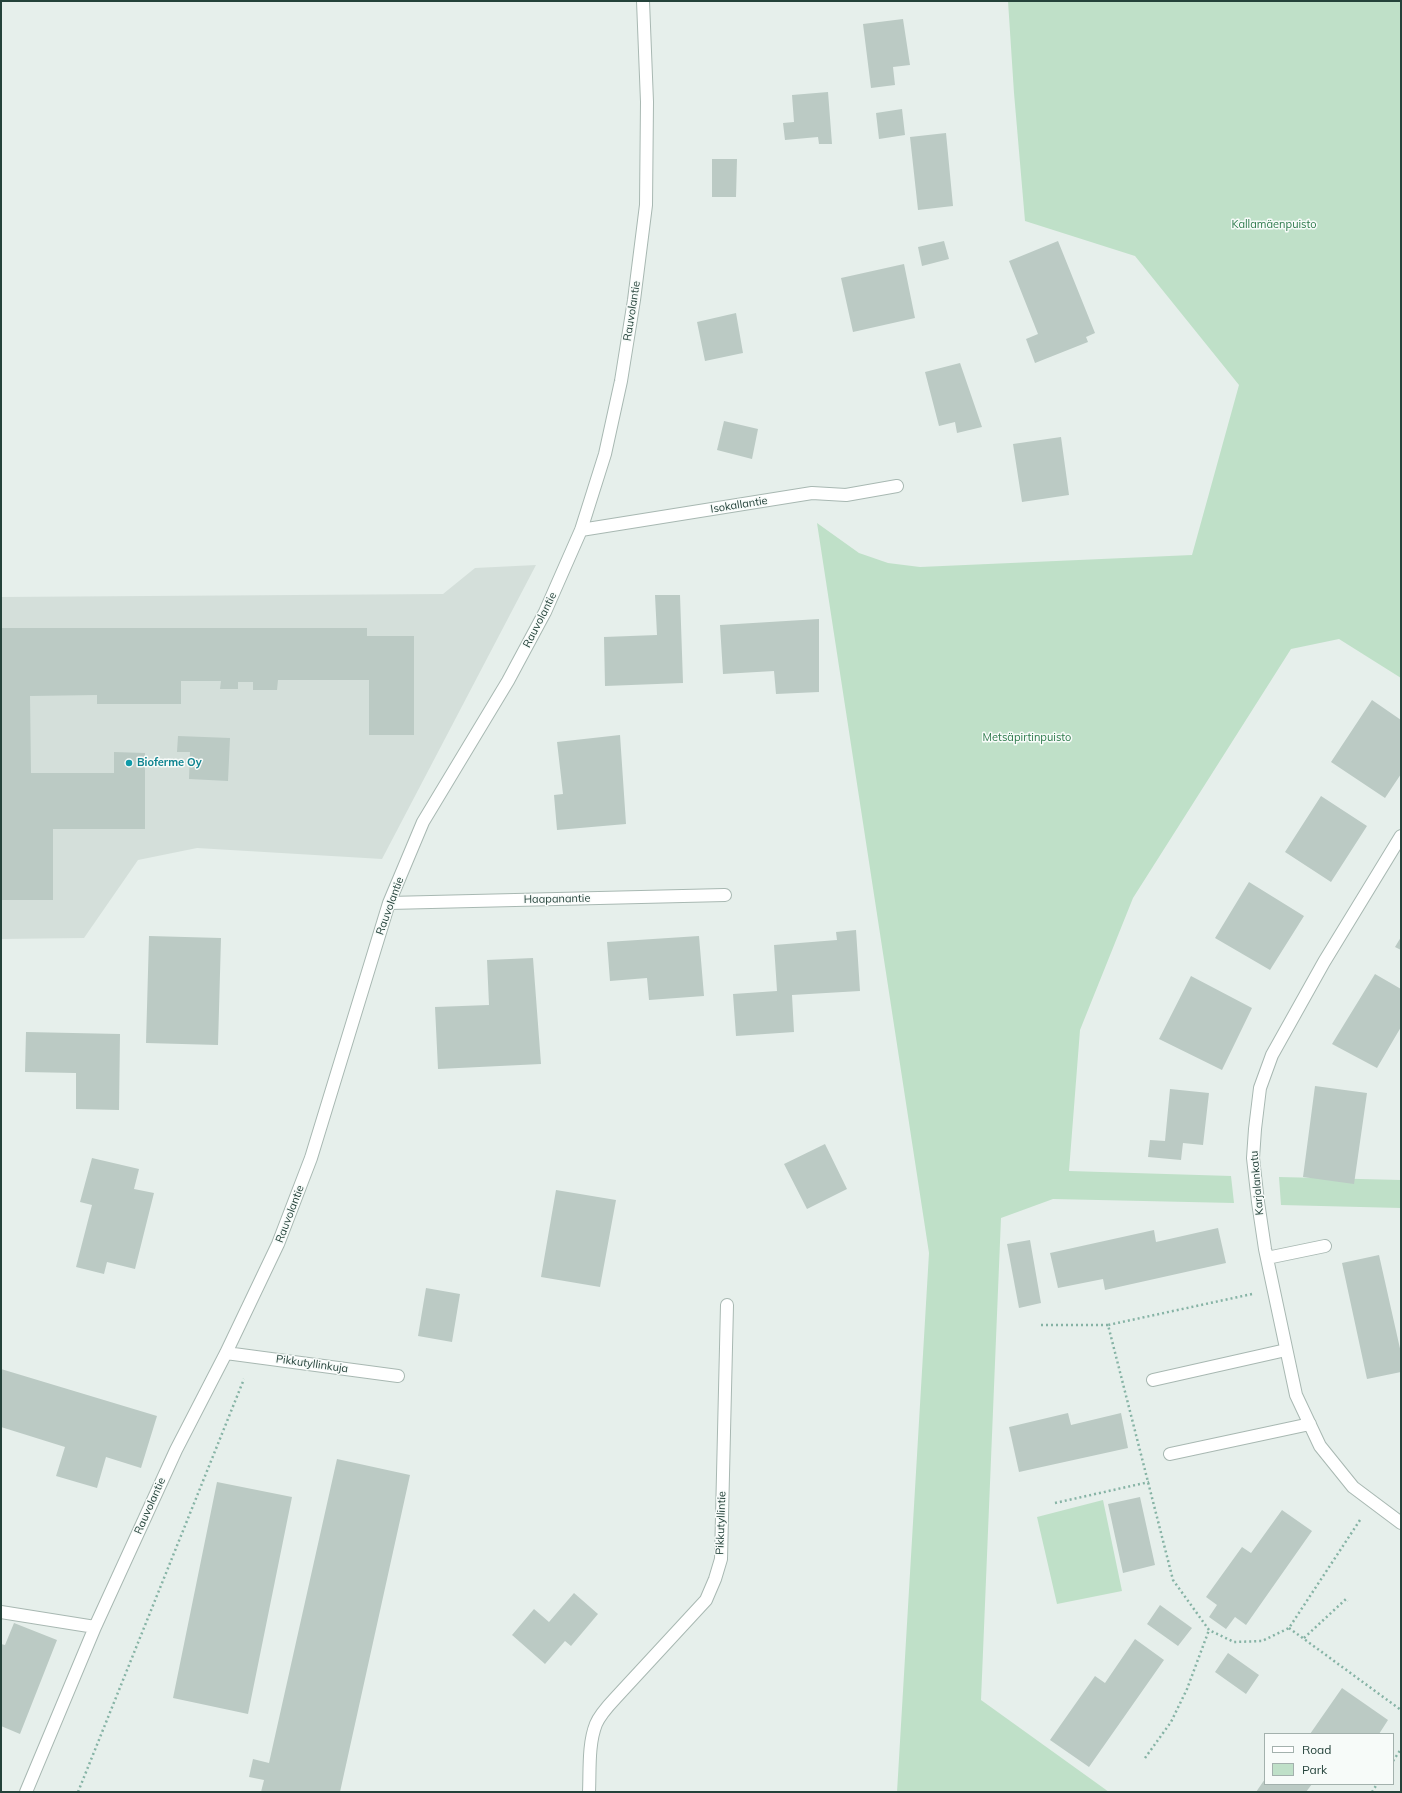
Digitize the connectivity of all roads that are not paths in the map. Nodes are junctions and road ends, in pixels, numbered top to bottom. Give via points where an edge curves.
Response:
1 (643, 1) edge
2 (897, 486) dead end
3 (581, 530) junction
4 (1401, 836) edge
5 (725, 895) dead end
6 (389, 903) junction
7 (1325, 1246) dead end
8 (1267, 1258) junction
9 (727, 1305) dead end
10 (1286, 1350) junction
11 (226, 1352) junction
12 (398, 1376) dead end
13 (1153, 1380) dead end
14 (1310, 1424) junction
15 (1170, 1454) dead end
16 (1401, 1523) edge
17 (1, 1612) edge
18 (95, 1627) junction
19 (26, 1792) edge
20 (589, 1792) edge

1 - 3 street, Rauvolantie via 646,205 621,381 606,454
2 - 3 street, Isokallantie via 846,495 812,493
3 - 6 street, Rauvolantie via 545,612 508,681 423,822
4 - 8 street, Karjalankatu via 1275,1048 1260,1088 1253,1158
5 - 6 street, Haapanantie
6 - 11 street, Rauvolantie via 311,1158 278,1244
7 - 8 street
8 - 10 street, Karjalankatu
9 - 20 street, Pikkutyllintie via 721,1559 706,1600 621,1692 596,1724
10 - 13 street
10 - 14 street, Karjalankatu via 1296,1396
11 - 12 street, Pikkutyllinkuja
11 - 18 street, Rauvolantie via 176,1450
14 - 15 street
14 - 16 street, Karjalankatu via 1320,1446 1354,1487
17 - 18 street
18 - 19 street, Rauvolantie

